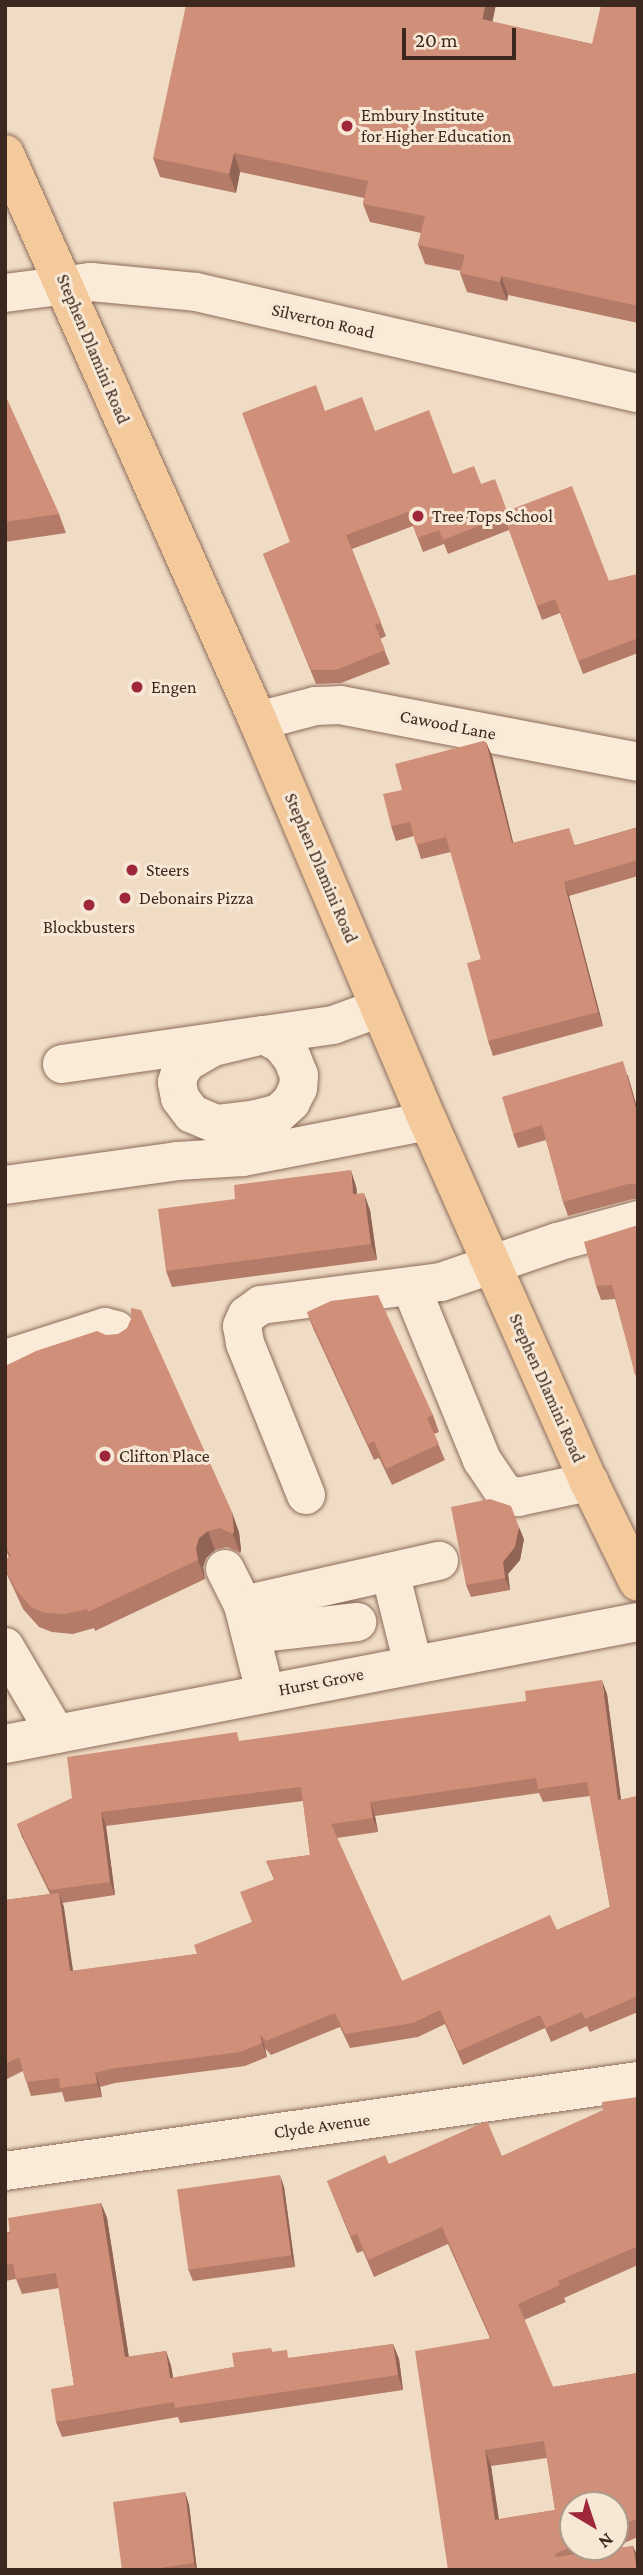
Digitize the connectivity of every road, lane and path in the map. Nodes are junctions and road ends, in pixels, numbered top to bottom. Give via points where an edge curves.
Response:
1 (5, 153) edge
2 (65, 285) junction
3 (5, 293) edge
4 (638, 393) edge
5 (258, 721) junction
6 (638, 762) edge
7 (380, 1008) junction
8 (62, 1064) dead end
9 (428, 1121) junction
10 (5, 1185) edge
11 (638, 1220) edge
12 (492, 1264) junction
13 (411, 1287) junction
14 (117, 1333) edge
15 (5, 1359) edge
16 (589, 1482) junction
17 (306, 1495) dead end
18 (439, 1561) dead end
19 (225, 1569) dead end
20 (390, 1572) junction
21 (638, 1583) edge
22 (248, 1620) junction
23 (357, 1622) dead end
24 (638, 1622) edge
25 (5, 1647) edge
26 (413, 1664) junction
27 (265, 1692) junction
28 (56, 1734) junction
29 (5, 1744) edge
30 (638, 2081) edge
31 (5, 2171) edge

1 - 2 main road, Stephen Dlamini Road
2 - 3 street, Silverton Road
2 - 4 street, Silverton Road via 123,283 196,292
2 - 5 main road, Stephen Dlamini Road
5 - 6 street, Cawood Lane via 315,706 340,705
5 - 7 main road, Stephen Dlamini Road
7 - 8 street via 333,1025
7 - 9 main road, Stephen Dlamini Road
9 - 10 street via 280,1152
9 - 12 main road, Stephen Dlamini Road
11 - 12 street
12 - 13 street
12 - 16 main road, Stephen Dlamini Road
13 - 16 street via 482,1460 504,1493 518,1497
13 - 17 street via 261,1305 247,1315 242,1326 244,1343
14 - 15 street via 105,1327
16 - 21 main road, Stephen Dlamini Road
18 - 20 street
19 - 22 street
20 - 22 street
20 - 26 street
22 - 23 street
22 - 27 street
24 - 26 street, Hurst Grove
25 - 28 street
26 - 27 street, Hurst Grove
27 - 28 street, Hurst Grove
28 - 29 street, Hurst Grove
30 - 31 street, Clyde Avenue

